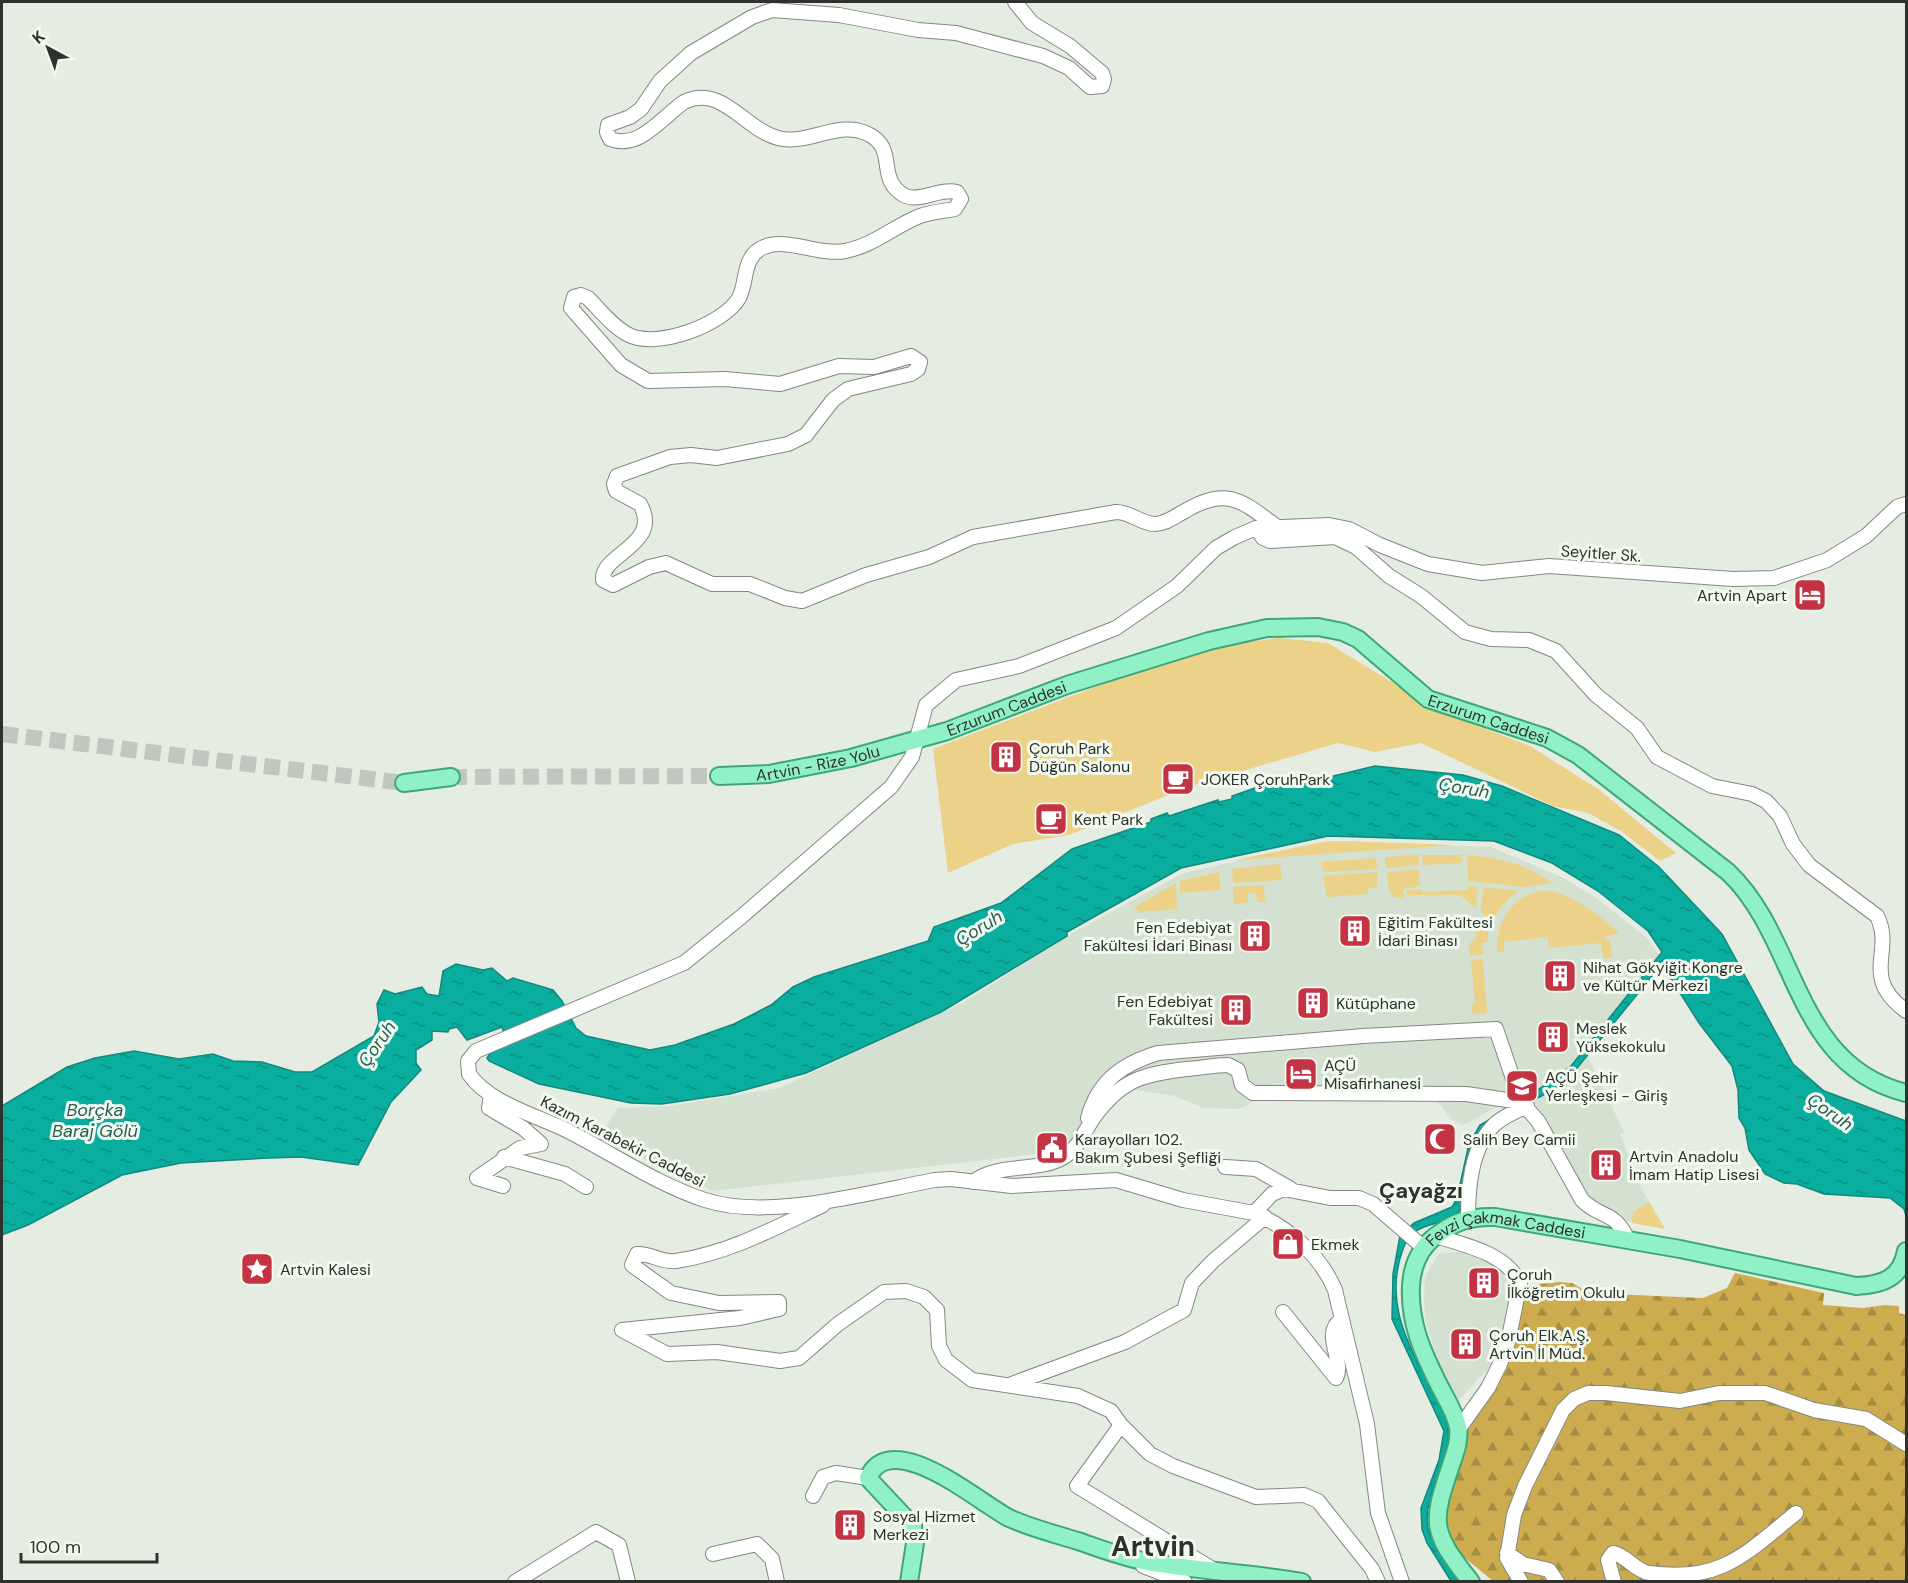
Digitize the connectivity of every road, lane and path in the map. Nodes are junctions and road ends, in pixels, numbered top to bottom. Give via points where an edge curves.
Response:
1 (1013, 3) edge
2 (1906, 504) edge
3 (1256, 528) junction
4 (1280, 529) junction
5 (917, 740) junction
6 (719, 776) tunnel mouth
7 (451, 777) tunnel mouth
8 (404, 783) tunnel mouth
9 (1906, 1011) edge
10 (1906, 1093) edge
11 (491, 1095) junction
12 (1524, 1104) junction
13 (1084, 1132) junction
14 (504, 1156) junction
15 (1225, 1167) dead end
16 (973, 1182) junction
17 (503, 1186) dead end
18 (586, 1187) dead end
19 (1291, 1189) junction
20 (834, 1200) junction
21 (1260, 1215) junction
22 (1468, 1218) junction
23 (1418, 1238) junction
24 (1628, 1240) junction
25 (1906, 1260) edge
26 (1283, 1312) dead end
27 (1341, 1320) junction
28 (1004, 1387) junction
29 (1121, 1425) junction
30 (1458, 1430) junction
31 (1906, 1444) edge
32 (868, 1478) junction
33 (813, 1496) dead end
34 (1796, 1513) dead end
35 (1507, 1553) junction
36 (713, 1554) dead end
37 (1120, 1555) junction
38 (1214, 1570) junction
39 (515, 1581) edge
40 (628, 1581) edge
41 (777, 1581) edge
42 (909, 1581) edge
43 (1185, 1581) edge
44 (1302, 1581) edge
45 (1378, 1581) edge
46 (1402, 1581) edge
47 (1471, 1581) edge
48 (1521, 1581) edge
49 (1557, 1581) edge
50 (1614, 1581) edge

1 - 4 street via 1032,23 1088,59 1104,76 1102,86 1090,87 1069,68 1043,56 956,33 839,15 772,10 752,17 691,53 660,81 641,109 608,125 610,139 632,141 684,102 708,97 779,138 800,139 850,129 868,134 882,146 891,183 903,195 919,198 954,191 961,199 956,209 921,216 859,248 830,253 781,244 765,247 748,262 738,298 723,316 659,339 628,334 588,298 574,297 571,308 613,357 629,372 648,381 725,379 771,384 839,366 874,367 911,356 920,362 911,374 856,386 839,394 813,427 788,444 717,458 677,456 617,477 616,491 640,504 645,520 638,539 606,569 603,580 613,585 666,563 712,584 750,584 794,601 802,600 973,537 1116,512 1156,524 1211,497 1227,498 1252,509
2 - 4 street, Seyitler Sk. via 1827,560 1774,578 1733,579 1549,566 1482,573 1428,564 1349,529 1329,525
3 - 4 street, Seyitler Sk.
3 - 5 street, Kazım Karabekir Caddesi via 1216,548 1178,586 1116,628 1019,666 956,680 926,705
3 - 9 street via 1270,541 1335,537 1362,551 1465,632 1491,639 1528,639 1550,647 1563,656 1596,695 1637,728 1657,757 1712,786 1766,801 1780,816 1793,844 1809,865 1877,916 1882,934 1881,981
5 - 6 main road, Artvin - Rize Yolu via 769,774
5 - 10 main road, Erzurum Caddesi via 1066,685 1230,635 1303,626 1342,632 1358,639 1428,699 1547,738 1578,754 1728,872 1748,892 1804,1005 1827,1041 1860,1071
5 - 11 street, Kazım Karabekir Caddesi via 908,767 891,787 712,942 670,970 476,1051 468,1061 469,1074
7 - 8 main road
11 - 14 street via 489,1108 541,1144
11 - 20 street, Kazım Karabekir Caddesi via 706,1201 774,1206
12 - 13 street via 1466,1094 1253,1093 1242,1085 1235,1068 1224,1065 1158,1073 1131,1081 1110,1096
12 - 13 street via 1496,1029 1363,1036 1158,1053 1129,1065 1102,1084
12 - 22 street via 1500,1120 1484,1138 1472,1176
12 - 24 street via 1582,1200 1617,1220
13 - 16 street via 1070,1152 1057,1160 988,1173
14 - 17 street via 477,1178
14 - 18 street via 565,1174
15 - 19 street via 1256,1169
16 - 20 street, Kazım Karabekir Caddesi via 935,1180
16 - 21 street, Kazım Karabekir Caddesi via 1012,1186 1116,1180 1199,1204
19 - 21 street via 1272,1194
19 - 23 street via 1330,1198 1366,1200
20 - 28 street via 740,1246 674,1262 657,1260 647,1253 637,1254 632,1265 671,1293 719,1303 779,1302 779,1309 740,1318 622,1330 667,1354 717,1352 780,1361 799,1358 884,1292 906,1291 924,1297 937,1310 939,1346 946,1360 972,1380
21 - 27 street, Kazım Karabekir Caddesi via 1288,1233 1327,1273
21 - 28 street via 1192,1283 1184,1310 1125,1342
22 - 23 main road, Fevzi Çakmak Caddesi
22 - 24 main road, Fevzi Çakmak Caddesi via 1507,1218
23 - 30 main road, Fevzi Çakmak Caddesi via 1412,1316 1424,1354
23 - 30 street via 1475,1249 1495,1258 1520,1283 1500,1364
24 - 25 main road, Fevzi Çakmak Caddesi via 1847,1286 1877,1283 1894,1275
26 - 27 street via 1336,1378 1340,1366 1333,1334
27 - 46 street, Kazım Karabekir Caddesi via 1367,1424 1381,1526
28 - 29 street via 1078,1396 1111,1411
29 - 38 street via 1077,1486
29 - 45 street via 1150,1454 1173,1466 1256,1497 1304,1495 1318,1501
30 - 47 main road via 1456,1449 1440,1493 1437,1519 1443,1545
31 - 35 street via 1866,1419 1814,1410 1764,1393 1719,1393 1680,1401 1588,1393 1569,1403 1558,1419 1520,1497
32 - 33 street via 829,1475 823,1477
32 - 37 main road via 872,1469 884,1461 908,1462 952,1480 1012,1519
32 - 42 main road via 913,1526 915,1543
34 - 50 street via 1748,1555 1711,1573 1675,1576 1648,1572 1613,1553 1608,1560
35 - 48 street
35 - 49 street via 1522,1564 1549,1570
36 - 41 street via 757,1544 772,1559
37 - 38 main road
37 - 43 street
38 - 44 main road
39 - 40 street via 596,1532 619,1545

